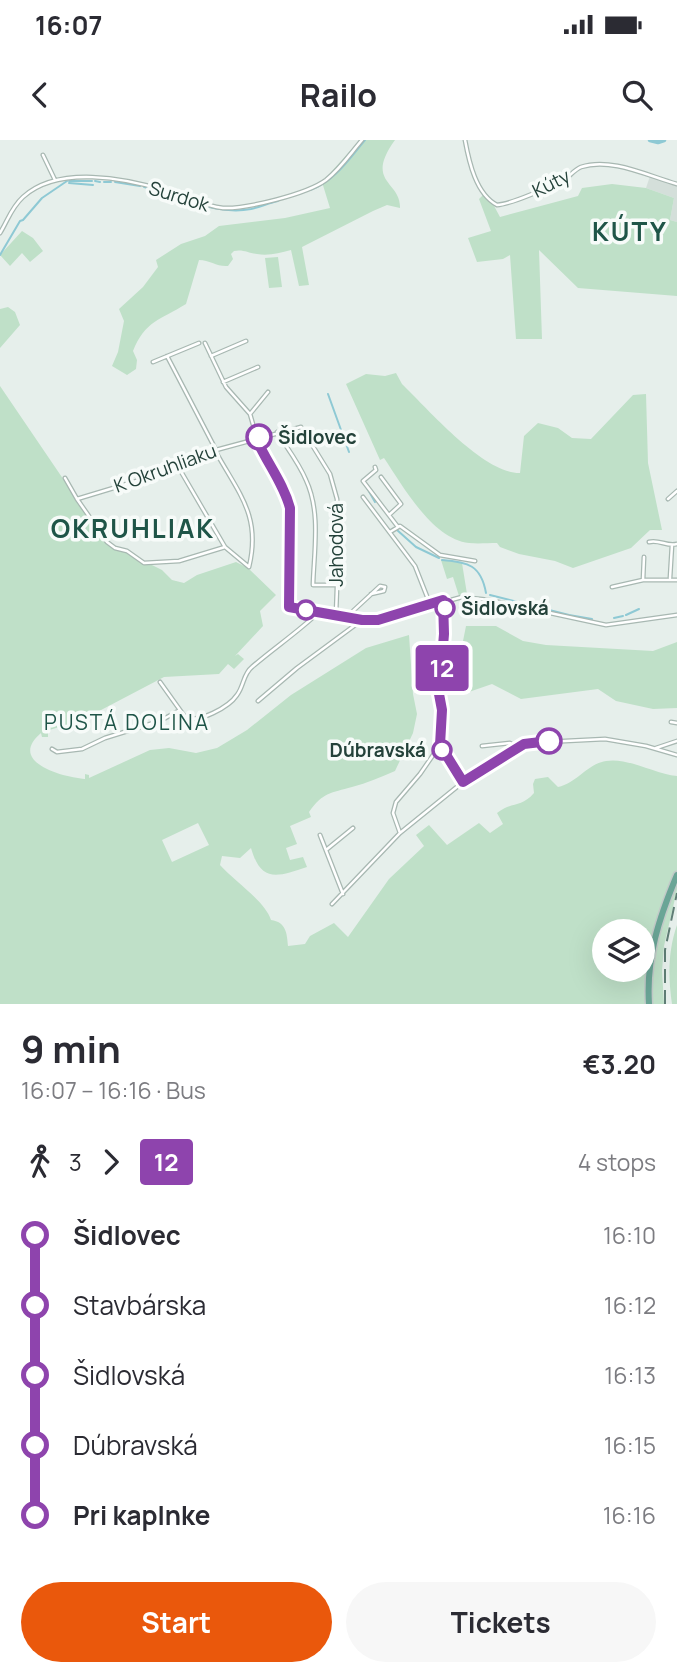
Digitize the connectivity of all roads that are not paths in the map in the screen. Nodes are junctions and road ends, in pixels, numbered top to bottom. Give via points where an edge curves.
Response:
1 (362, 140) edge
2 (465, 140) edge
3 (43, 155) dead end
4 (55, 180) junction
5 (677, 184) edge
6 (0, 233) edge
7 (246, 341) dead end
8 (199, 342) dead end
9 (205, 343) dead end
10 (167, 356) junction
11 (211, 356) junction
12 (153, 362) dead end
13 (258, 367) dead end
14 (223, 382) junction
15 (268, 392) dead end
16 (250, 414) junction
17 (277, 432) junction
18 (256, 438) junction
19 (216, 450) junction
20 (176, 463) junction
21 (375, 467) dead end
22 (382, 477) dead end
23 (65, 478) dead end
24 (677, 491) edge
25 (363, 498) dead end
26 (77, 499) junction
27 (667, 499) dead end
28 (388, 515) junction
29 (398, 527) junction
30 (390, 532) junction
31 (649, 541) dead end
32 (677, 544) edge
33 (672, 545) junction
34 (225, 547) junction
35 (644, 557) dead end
36 (475, 561) dead end
37 (670, 578) junction
38 (643, 580) junction
39 (677, 580) edge
40 (337, 585) junction
41 (612, 587) dead end
42 (371, 594) dead end
43 (443, 600) junction
44 (430, 604) junction
45 (313, 611) junction
46 (319, 612) junction
47 (335, 614) junction
48 (677, 615) edge
49 (351, 616) junction
50 (362, 620) junction
51 (308, 622) junction
52 (160, 682) dead end
53 (258, 701) dead end
54 (180, 710) junction
55 (671, 722) dead end
56 (677, 723) edge
57 (677, 741) edge
58 (440, 745) junction
59 (482, 746) dead end
60 (517, 748) junction
61 (656, 748) junction
62 (52, 749) dead end
63 (677, 755) edge
64 (463, 782) junction
65 (353, 828) dead end
66 (400, 833) junction
67 (320, 835) dead end
68 (326, 850) junction
69 (677, 875) edge
70 (343, 894) junction
71 (332, 904) dead end
72 (649, 1004) edge

1 - 4 street, Surdok via 323,182 247,207 212,206 135,183 79,177
2 - 5 street, Kúty via 481,188 497,205 530,195 586,166 626,167
3 - 4 street
4 - 6 street, Surdok via 25,195 12,208
7 - 11 street
8 - 10 street
9 - 11 street
10 - 12 street
10 - 19 street
11 - 14 street
13 - 14 street
14 - 16 street
15 - 16 street
16 - 18 street
17 - 18 street, K Okruhliaku
17 - 40 street via 312,496 313,585
17 - 40 street, Jahodová via 301,426 330,474 339,514
18 - 19 street, K Okruhliaku
18 - 45 street via 290,508 288,604
19 - 20 street, K Okruhliaku
19 - 34 street via 250,512 249,567
20 - 26 street, K Okruhliaku via 150,477
20 - 34 street
21 - 28 street via 363,481
22 - 28 street via 401,504
23 - 26 street
24 - 27 street
25 - 30 street
26 - 34 street via 111,546 144,564 179,561
28 - 29 street
29 - 30 street
29 - 36 street via 440,555
30 - 44 street via 415,566
31 - 33 street
32 - 33 street
33 - 37 street
35 - 38 street
37 - 38 street
37 - 39 street
38 - 41 street
40 - 47 street, Jahodová
42 - 49 street
43 - 44 street
43 - 48 street via 471,597 606,625
43 - 58 street
44 - 50 street via 378,620
45 - 46 street
45 - 51 street
46 - 47 street
46 - 51 street
47 - 49 street
49 - 50 street
50 - 53 street
51 - 54 street via 249,669 231,701 194,720
52 - 54 street
54 - 62 street via 82,749
55 - 56 street
57 - 61 street
58 - 64 street
58 - 66 street via 396,802 393,813
59 - 60 street via 510,743
60 - 61 street via 531,742 606,739
60 - 64 street
61 - 63 street
64 - 66 street
65 - 68 street
66 - 70 street
67 - 68 street
68 - 70 street
69 - 72 main road via 651,950
70 - 71 street

